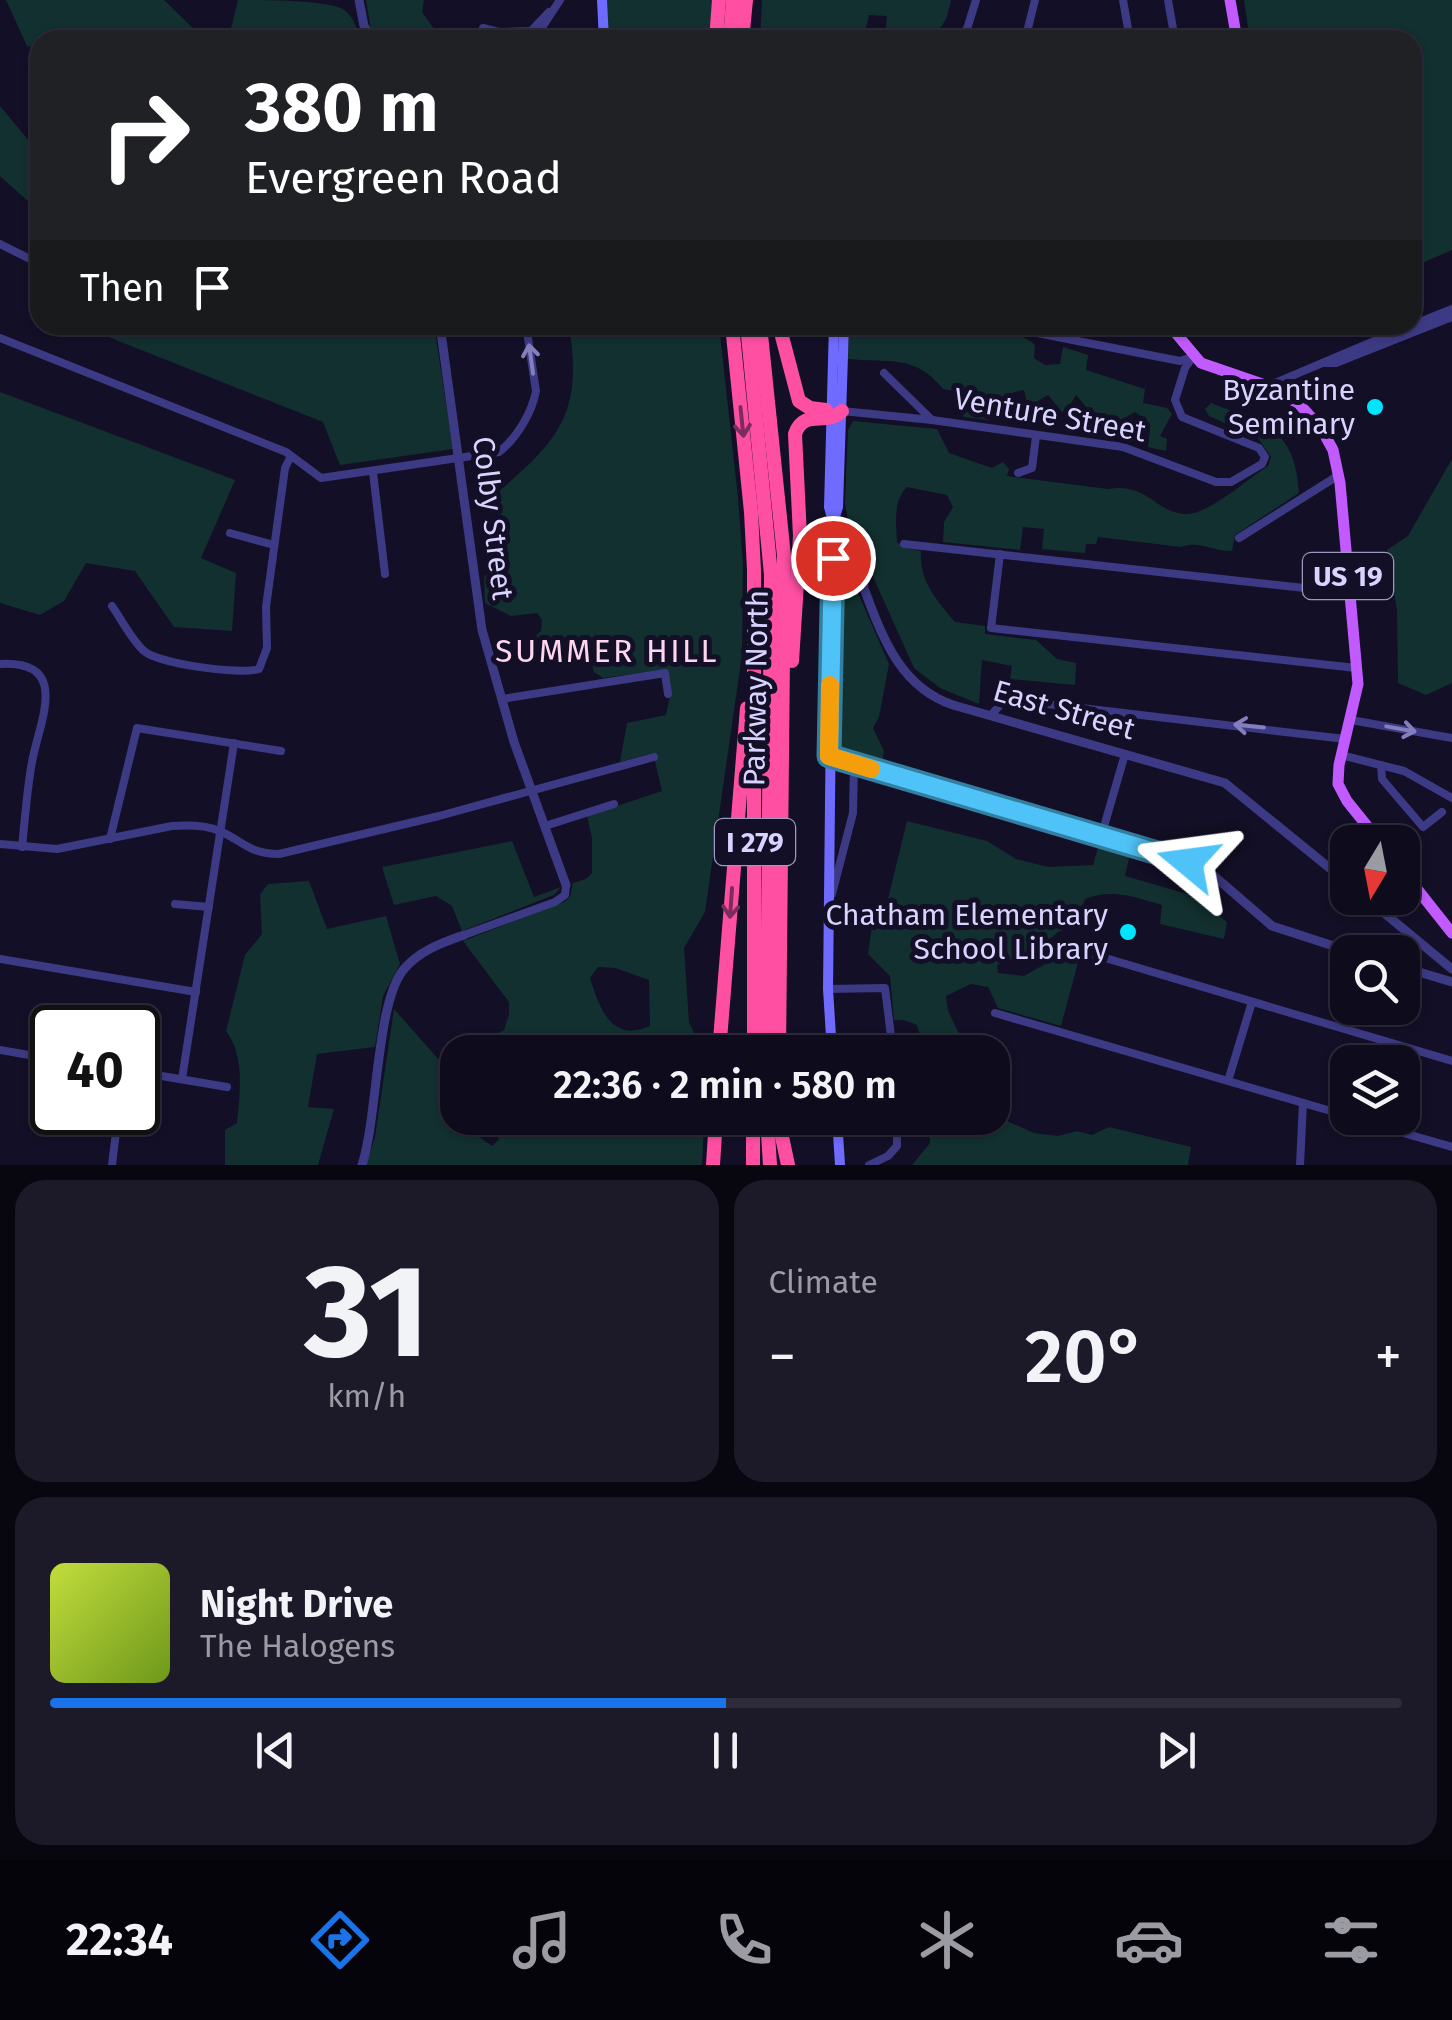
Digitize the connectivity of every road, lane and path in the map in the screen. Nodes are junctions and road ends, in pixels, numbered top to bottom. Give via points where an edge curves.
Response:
1 (359, 0) edge
2 (560, 0) edge
3 (602, 0) edge
4 (719, 0) edge
5 (733, 0) edge
6 (746, 0) edge
7 (976, 0) edge
8 (1035, 0) edge
9 (1123, 0) edge
10 (1168, 0) edge
11 (1230, 0) edge
12 (549, 12) junction
13 (483, 28) dead end
14 (366, 30) edge
15 (491, 30) edge
16 (532, 30) edge
17 (541, 30) edge
18 (604, 30) edge
19 (717, 30) edge
20 (731, 30) edge
21 (743, 30) edge
22 (966, 30) edge
23 (1027, 30) edge
24 (1128, 30) edge
25 (1173, 30) edge
26 (1235, 30) edge
27 (0, 244) edge
28 (30, 259) edge
29 (1452, 309) edge
30 (1452, 317) edge
31 (1422, 321) edge
32 (1422, 329) edge
33 (441, 335) edge
34 (527, 335) edge
35 (733, 335) edge
36 (748, 335) edge
37 (761, 335) edge
38 (782, 335) edge
39 (834, 335) edge
40 (843, 335) edge
41 (1047, 335) edge
42 (1176, 335) edge
43 (1387, 335) edge
44 (1407, 335) edge
45 (0, 338) edge
46 (1193, 357) junction
47 (1324, 364) junction
48 (884, 373) dead end
49 (1268, 386) junction
50 (835, 414) junction
51 (932, 420) junction
52 (1036, 436) junction
53 (291, 456) junction
54 (460, 459) junction
55 (372, 472) junction
56 (1018, 474) dead end
57 (1339, 475) junction
58 (834, 523) junction
59 (230, 532) dead end
60 (1239, 538) dead end
61 (904, 544) dead end
62 (274, 545) junction
63 (1000, 554) junction
64 (386, 574) dead end
65 (864, 585) junction
66 (832, 592) junction
67 (1350, 593) junction
68 (112, 606) dead end
69 (754, 632) junction
70 (0, 664) edge
71 (1356, 668) junction
72 (782, 680) junction
73 (668, 694) dead end
74 (502, 699) junction
75 (991, 715) junction
76 (1350, 720) junction
77 (1452, 738) edge
78 (1345, 740) junction
79 (234, 743) junction
80 (280, 751) dead end
81 (1125, 754) junction
82 (1341, 755) junction
83 (829, 756) junction
84 (654, 758) dead end
85 (854, 764) junction
86 (1380, 765) junction
87 (530, 790) junction
88 (1452, 798) edge
89 (614, 804) dead end
90 (1442, 812) dead end
91 (1367, 825) edge
92 (545, 826) junction
93 (221, 832) junction
94 (1101, 837) junction
95 (110, 839) junction
96 (0, 844) edge
97 (22, 846) junction
98 (1330, 867) edge
99 (566, 885) joint
100 (1420, 889) edge
101 (176, 904) dead end
102 (210, 907) junction
103 (828, 908) junction
104 (1387, 915) edge
105 (1447, 918) edge
106 (1452, 933) edge
107 (464, 935) joint
108 (1330, 945) edge
109 (1066, 946) dead end
110 (0, 959) edge
111 (1452, 969) edge
112 (1420, 972) edge
113 (1452, 982) edge
114 (828, 988) junction
115 (196, 992) junction
116 (1252, 1002) junction
117 (995, 1012) dead end
118 (720, 1035) edge
119 (754, 1035) edge
120 (768, 1035) edge
121 (779, 1035) edge
122 (831, 1035) edge
123 (890, 1035) edge
124 (0, 1050) edge
125 (30, 1055) edge
126 (1452, 1061) edge
127 (160, 1076) edge
128 (182, 1080) junction
129 (1228, 1081) junction
130 (227, 1087) dead end
131 (1303, 1103) junction
132 (1330, 1111) edge
133 (116, 1135) edge
134 (716, 1135) edge
135 (753, 1135) edge
136 (767, 1135) edge
137 (780, 1135) edge
138 (838, 1135) edge
139 (897, 1135) edge
140 (1411, 1135) edge
141 (1452, 1147) edge
142 (112, 1165) edge
143 (362, 1165) edge
144 (716, 1165) edge
145 (753, 1165) edge
146 (768, 1165) edge
147 (784, 1165) edge
148 (840, 1165) edge
149 (868, 1165) edge
150 (1300, 1165) edge

1 - 14 street
2 - 12 street
3 - 18 main road
4 - 19 highway
5 - 20 highway
6 - 21 highway
7 - 22 street
8 - 23 street
9 - 24 street
10 - 25 street
11 - 26 main road
12 - 16 street
12 - 17 street
13 - 15 street
27 - 28 street
29 - 31 street
30 - 32 street
33 - 54 street, Colby Street
54 -> 34 street via 499,452 534,400
35 -> 69 highway, Parkway North / I 279 via 752,512
36 - 120 highway via 771,575
37 - 72 highway, Parkway North / I 279 via 782,520
38 - 50 highway via 799,401
39 - 50 main road, East Street
40 - 50 main road, East Street
41 - 46 street via 1180,361
42 - 46 main road, US 19
43 - 47 street
44 - 47 street
45 - 53 street
46 - 49 main road, US 19
46 - 52 street, Venture Street via 1175,400 1182,417 1264,454 1262,464 1231,482 1123,448
47 - 49 street
48 - 51 street
49 - 57 main road, US 19 via 1316,421
50 - 51 street, Venture Street
50 - 58 main road, East Street via 829,507
50 - 72 highway via 806,419 795,434 800,536 792,662
51 - 52 street, Venture Street
52 - 56 street via 1032,468
53 - 55 street via 321,478
53 - 62 street
54 - 55 street
54 - 74 street, Colby Street via 482,630
55 - 64 street
57 - 60 street
57 - 67 main road, US 19
58 - 65 street, East Street
58 - 66 main road
59 - 62 street
61 - 63 street
62 - 68 street via 267,648 259,669 155,658
63 - 67 street
63 - 71 street via 991,628
65 - 66 street via 845,583
65 - 75 street, East Street via 894,657 913,682 940,700
66 - 83 main road
67 - 71 main road, US 19
69 -> 118 highway
69 - 119 highway, Parkway North / I 279
70 - 97 street via 29,668 47,696
71 - 76 main road, US 19
72 - 121 highway, Parkway North / I 279
73 - 74 street via 665,673
74 - 87 street, Colby Street
78 -> 75 street via 1022,701 1002,702
75 - 81 street, East Street
76 -> 77 street
76 - 78 main road, US 19
78 - 82 main road, US 19
79 - 80 street
79 - 93 street
79 - 95 street via 136,729
81 - 94 street
81 - 98 street, East Street via 1231,786
82 - 86 street
82 - 91 main road, US 19 via 1341,792
83 - 85 street
83 - 103 main road
84 - 87 street
85 - 94 street
85 - 103 street via 853,813
86 - 88 street
86 - 90 street via 1382,779 1423,827
87 - 92 street, Colby Street
87 - 93 street via 279,854 254,852
89 - 92 street
92 - 99 street, Colby Street
93 - 95 street via 172,826
93 - 102 street
94 - 108 street via 1198,866 1272,926
95 - 97 street via 57,849
96 - 97 street
99 - 107 street via 555,902
100 - 105 main road
101 - 102 street
102 - 115 street
103 - 114 main road
104 - 111 street
105 - 106 main road
107 - 143 street via 416,957 392,988
109 - 116 street
110 - 115 street
112 - 113 street
114 - 122 main road
114 - 123 street via 884,988
115 - 128 street
116 - 126 street
116 - 129 street
117 - 129 street
124 - 125 street
127 - 128 street
128 - 130 street
129 - 131 street
131 - 132 street
131 - 150 street
133 - 142 street
134 - 144 highway
135 - 145 highway
136 - 146 highway
137 - 147 highway
138 - 148 main road
139 - 149 street via 888,1156
140 - 141 street

